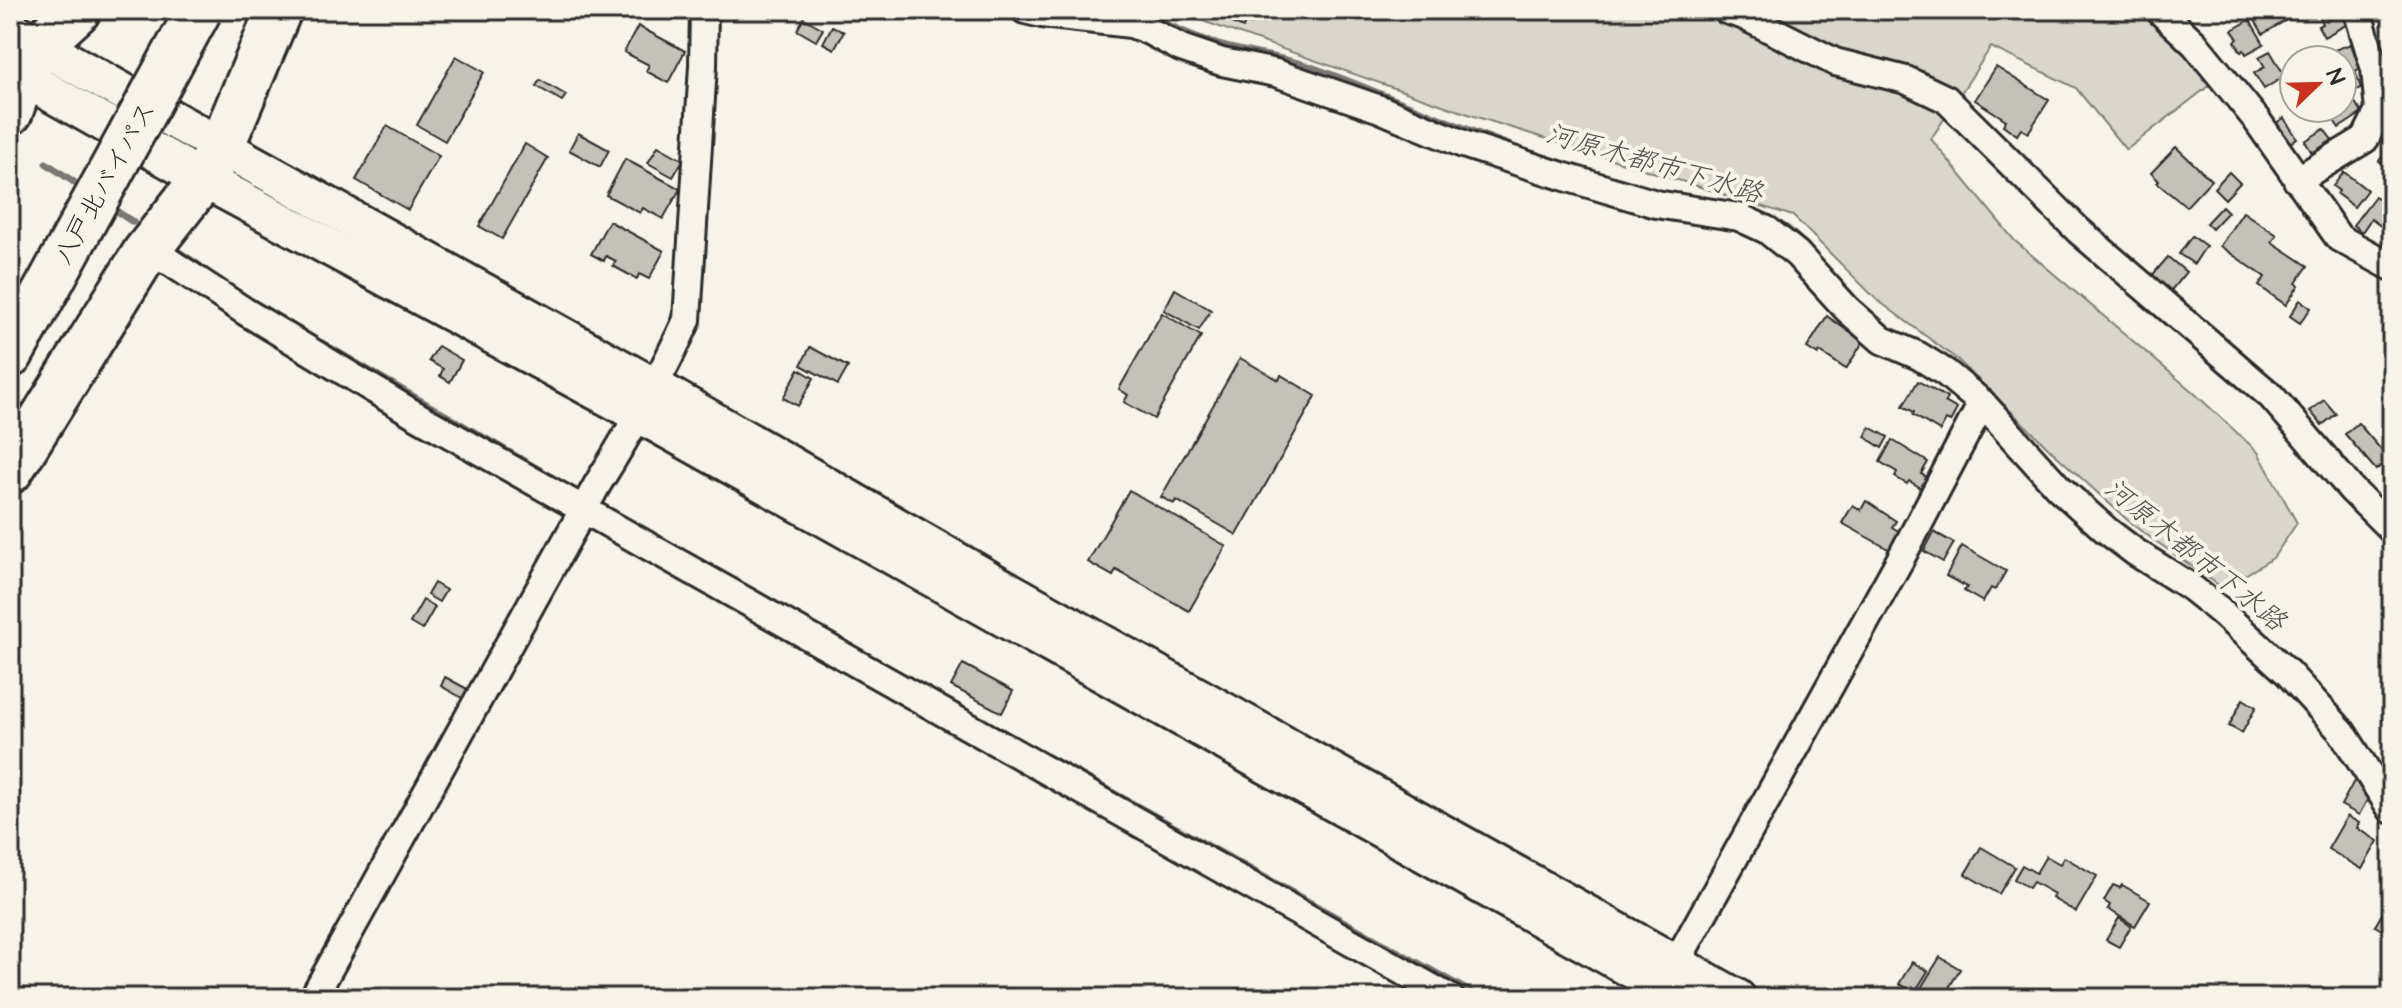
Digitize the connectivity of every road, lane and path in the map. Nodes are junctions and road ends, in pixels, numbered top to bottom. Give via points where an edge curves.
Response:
1 (78, 10) edge
2 (165, 10) edge
3 (199, 10) edge
4 (279, 10) edge
5 (704, 10) edge
6 (1025, 10) edge
7 (1726, 10) edge
8 (2159, 10) edge
9 (2357, 10) edge
10 (18, 67) edge
11 (212, 162) junction
12 (2297, 180) junction
13 (145, 253) junction
14 (2392, 267) edge
15 (27, 283) edge
16 (10, 355) edge
17 (646, 400) junction
18 (1982, 403) junction
19 (10, 471) edge
20 (585, 510) junction
21 (2392, 530) edge
22 (2392, 810) edge
23 (1669, 987) edge
24 (313, 998) edge
25 (1450, 998) edge
26 (1737, 998) edge

1 - 10 highway
2 - 15 highway, 八戸北バイパス
3 - 15 highway, 八戸北バイパス, bridge
4 - 11 highway
5 - 17 street via 687,320
6 - 18 street via 1131,24 1181,48 1276,73 1562,176 1656,204 1739,217 1767,230 1797,254 1882,340 1946,373
7 - 21 street via 1835,62 1906,80 1946,99 2079,231 2272,397
8 - 12 street via 2195,44 2247,108
9 - 12 street via 2375,69 2379,111 2365,139
10 - 11 street
11 - 13 highway
11 - 17 street
12 - 14 street via 2339,238
13 - 19 highway
13 - 20 street via 170,262 414,414
15 - 16 highway, 八戸北バイパス
17 - 20 street
17 - 23 street
18 - 22 street via 2058,487 2106,530 2189,586 2288,673 2342,732
18 - 23 street
20 - 24 street
20 - 25 street
23 - 26 street

